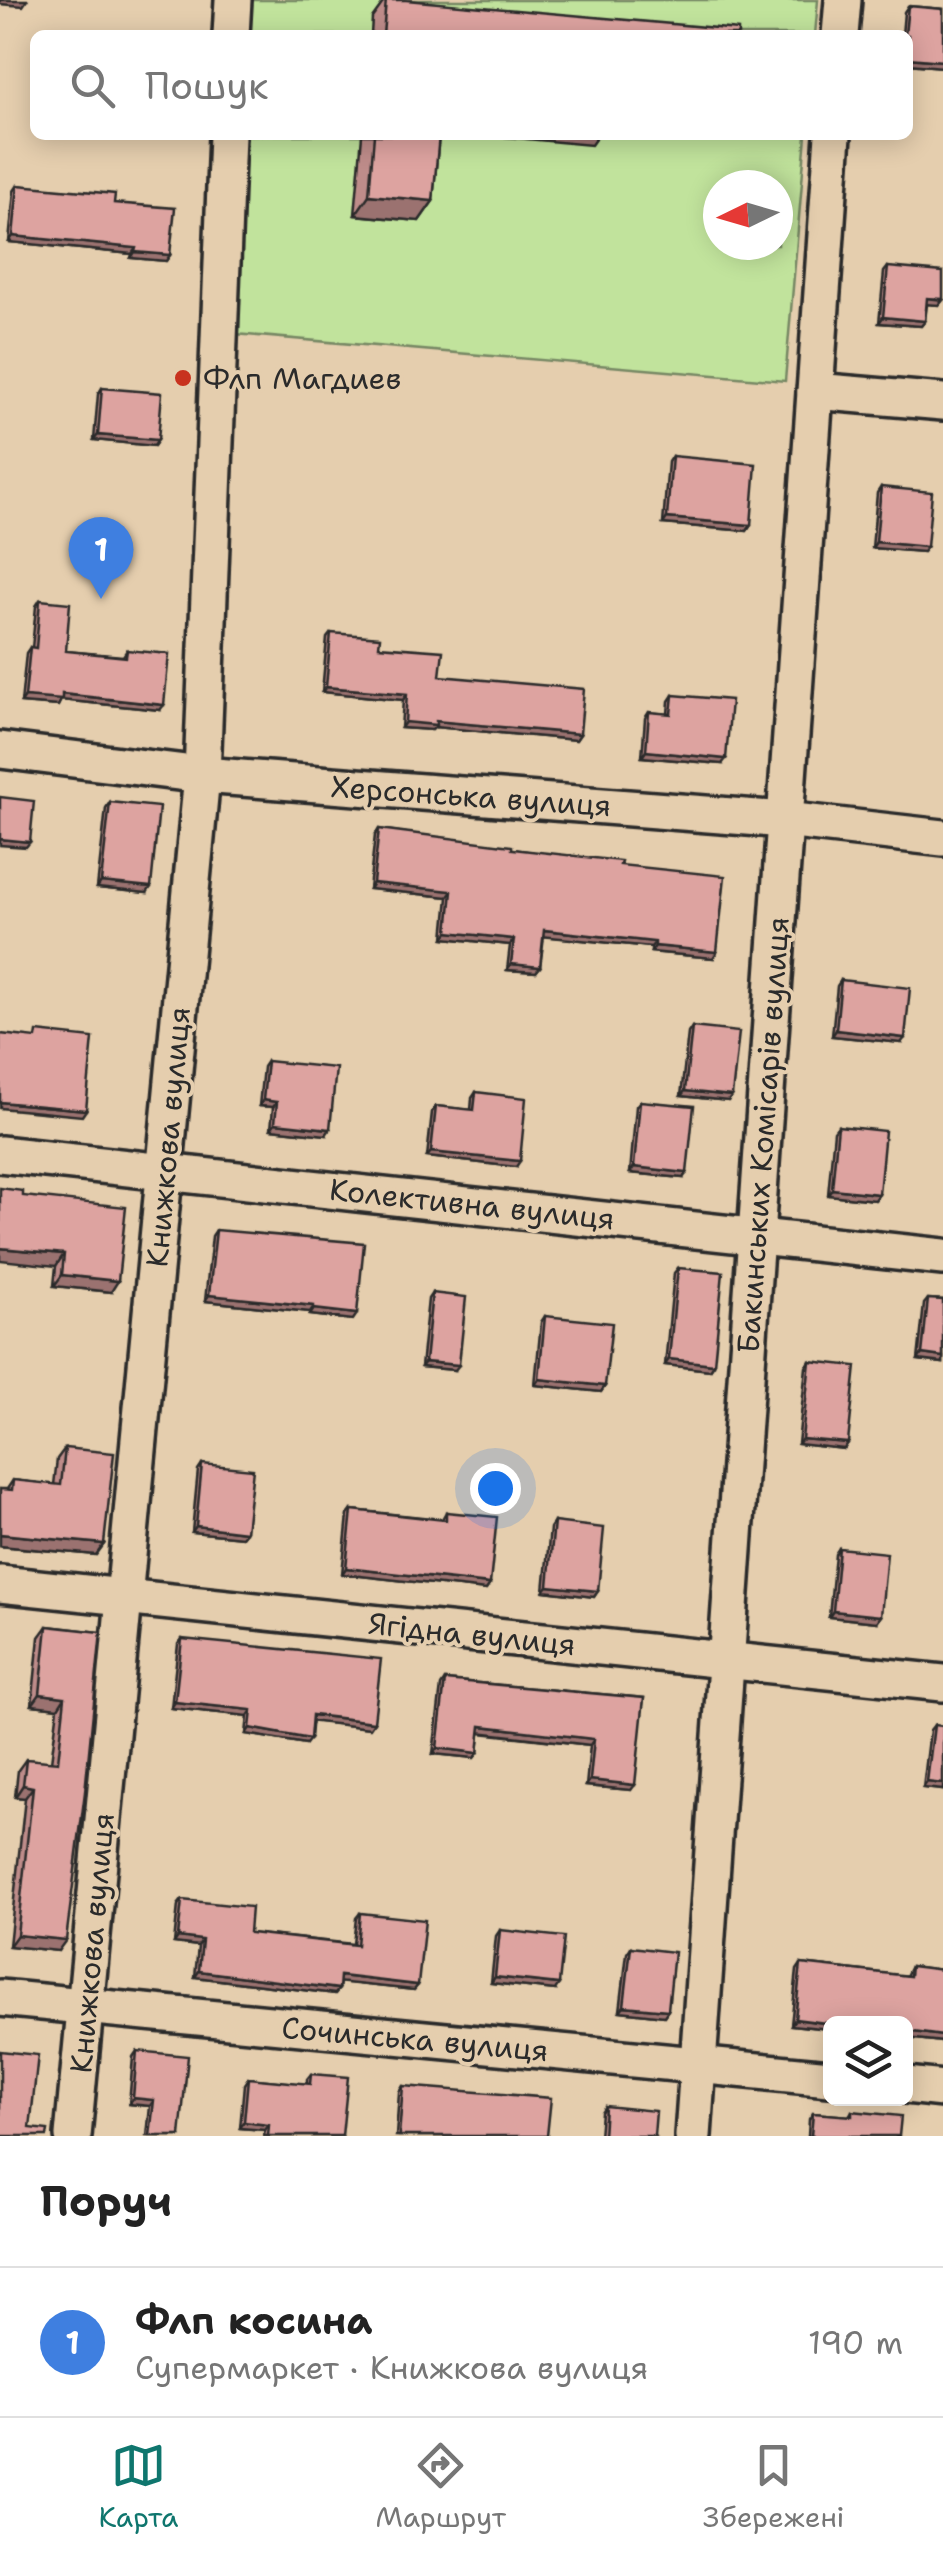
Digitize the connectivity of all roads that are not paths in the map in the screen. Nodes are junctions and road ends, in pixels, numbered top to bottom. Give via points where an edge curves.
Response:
1 (233, 0) edge
2 (843, 0) edge
3 (231, 30) edge
4 (840, 30) edge
5 (227, 140) edge
6 (833, 140) edge
7 (815, 392) junction
8 (943, 402) edge
9 (0, 750) edge
10 (202, 775) junction
11 (785, 820) junction
12 (943, 838) edge
13 (0, 1154) edge
14 (165, 1170) junction
15 (756, 1236) junction
16 (943, 1257) edge
17 (0, 1584) edge
18 (125, 1597) junction
19 (726, 1660) junction
20 (943, 1683) edge
21 (0, 1998) edge
22 (86, 2008) junction
23 (698, 2065) junction
24 (823, 2077) edge
25 (913, 2087) edge
26 (943, 2089) edge
27 (74, 2136) edge
28 (693, 2136) edge

1 - 3 street
2 - 4 street
5 - 10 street, Книжкова вулиця
6 - 7 street, Бакинських Комісарів вулиця
7 - 8 street
7 - 11 street, Бакинських Комісарів вулиця
9 - 10 street, Херсонська вулиця
10 - 11 street, Херсонська вулиця
10 - 14 street, Книжкова вулиця
11 - 12 street, Херсонська вулиця
11 - 15 street, Бакинських Комісарів вулиця
13 - 14 street, Колективна вулиця
14 - 15 street, Колективна вулиця
14 - 18 street, Книжкова вулиця
15 - 16 street, Колективна вулиця
15 - 19 street, Бакинських Комісарів вулиця
17 - 18 street, Ягідна вулиця
18 - 19 street, Ягідна вулиця
18 - 22 street, Книжкова вулиця
19 - 20 street, Ягідна вулиця
19 - 23 street, Бакинських Комісарів вулиця
21 - 22 street, Сочинська вулиця
22 - 23 street, Сочинська вулиця
22 - 27 street, Книжкова вулиця
23 - 24 street, Сочинська вулиця
23 - 28 street, Бакинських Комісарів вулиця
25 - 26 street

